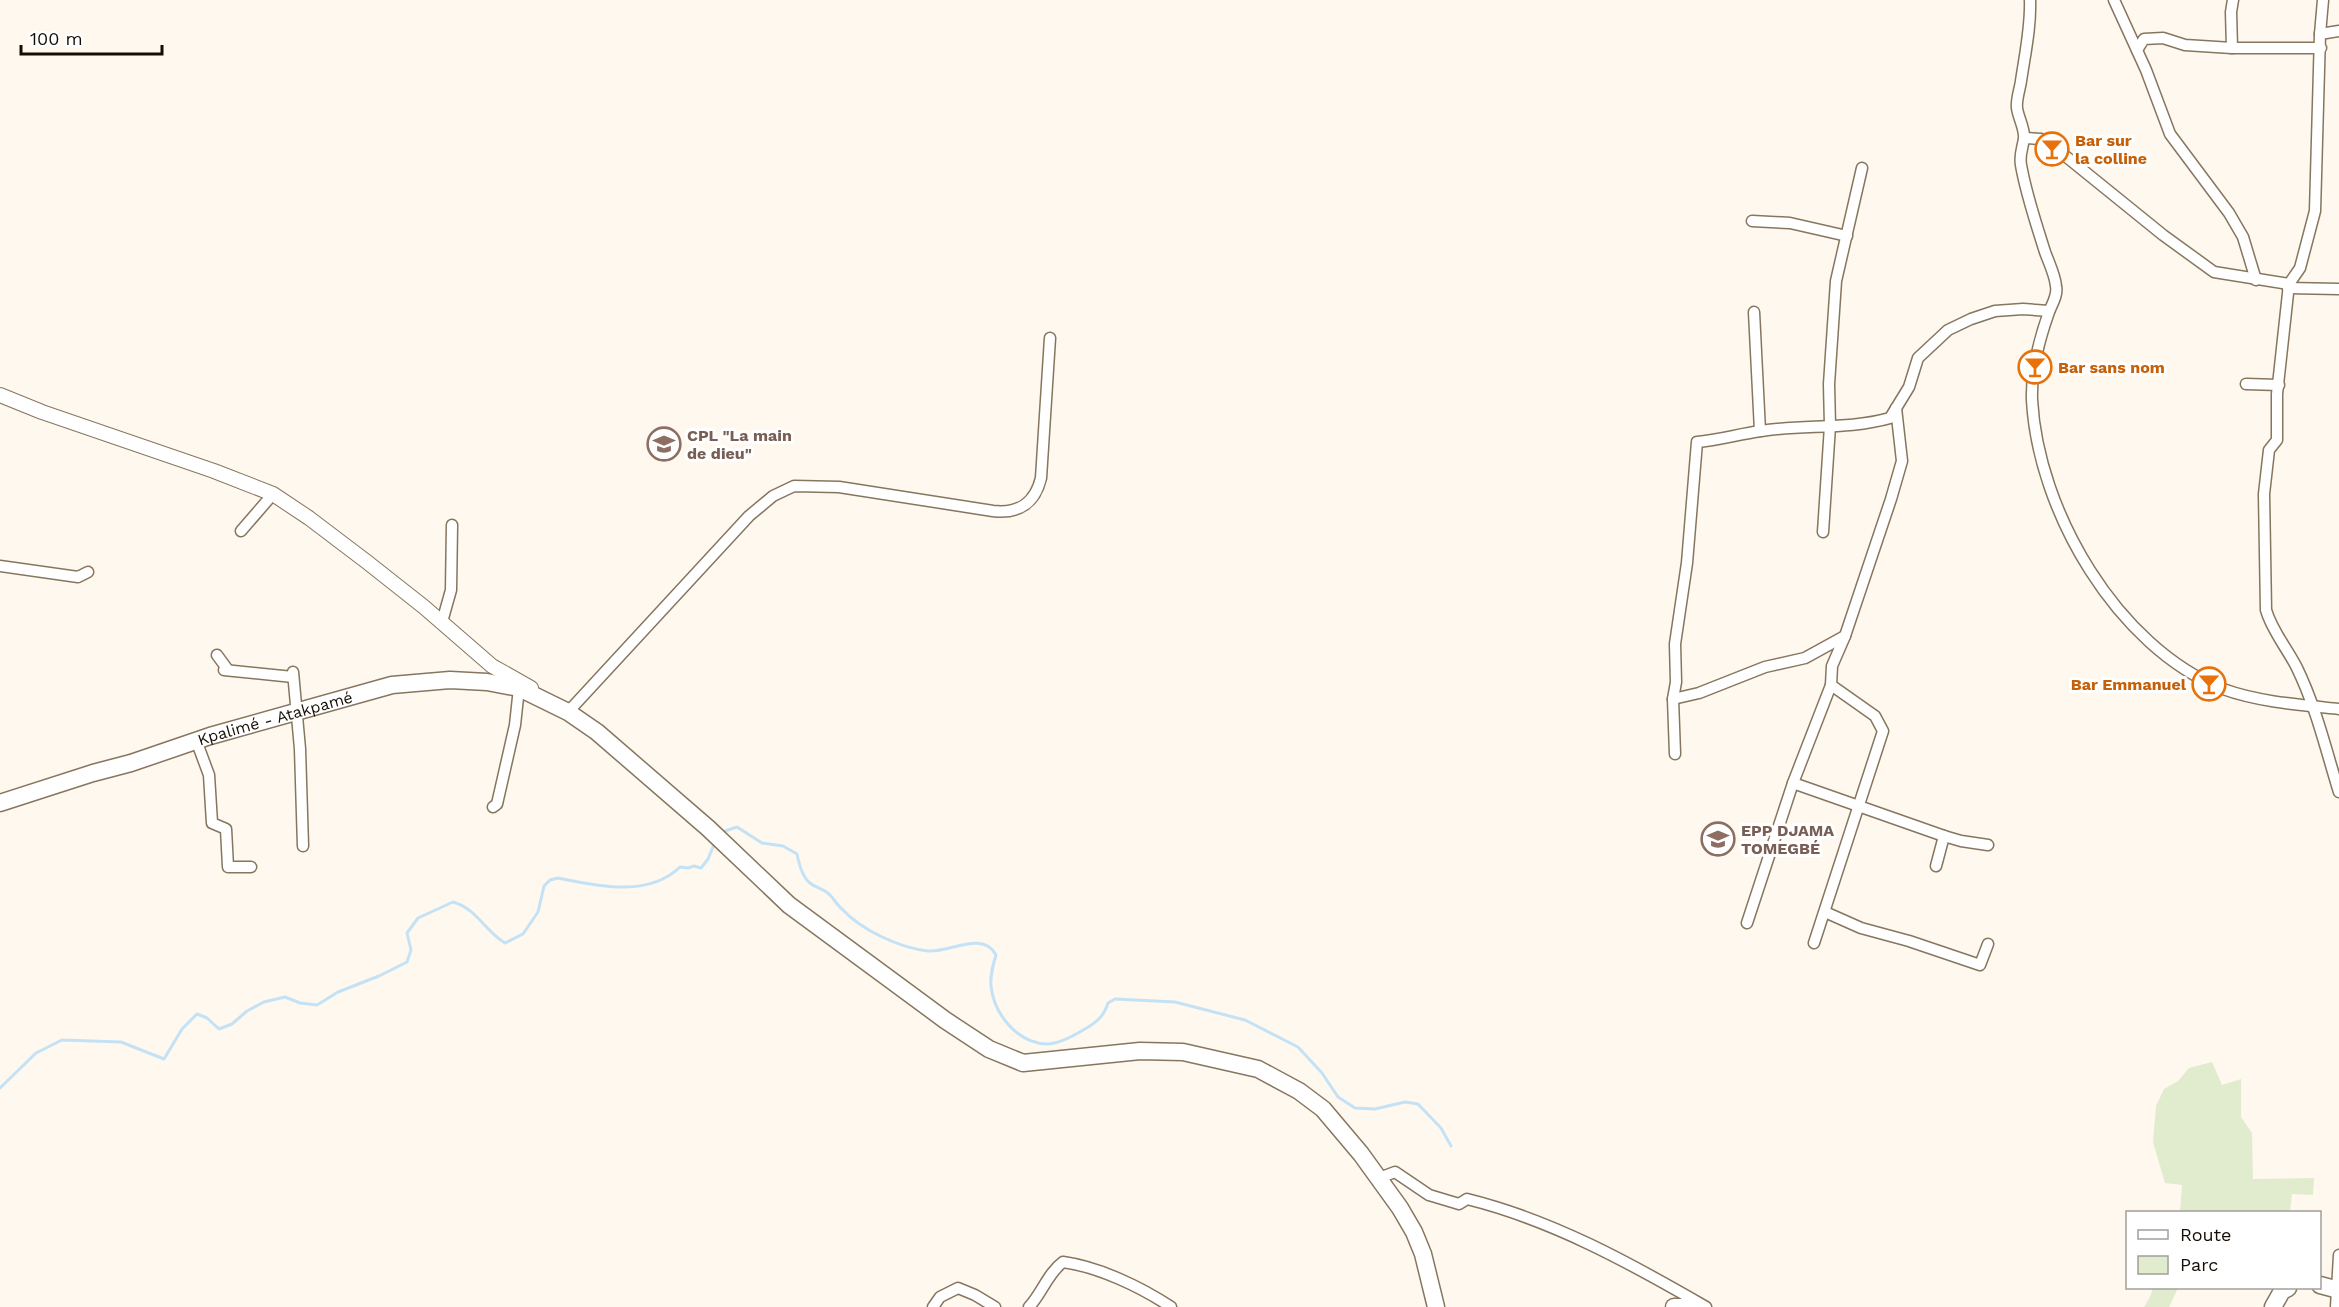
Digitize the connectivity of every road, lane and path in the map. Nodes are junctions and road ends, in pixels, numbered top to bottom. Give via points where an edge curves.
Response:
1 (2030, 0) edge
2 (2114, 0) edge
3 (2233, 0) edge
4 (2323, 0) edge
5 (2339, 31) edge
6 (2320, 34) junction
7 (2232, 48) junction
8 (2321, 48) junction
9 (2137, 50) junction
10 (2025, 138) junction
11 (1862, 168) dead end
12 (1752, 221) dead end
13 (1847, 236) junction
14 (2256, 280) junction
15 (2289, 286) junction
16 (2339, 289) edge
17 (2049, 311) junction
18 (1754, 312) dead end
19 (1050, 338) dead end
20 (2246, 384) dead end
21 (2279, 385) junction
22 (0, 395) edge
23 (1896, 408) junction
24 (1830, 426) junction
25 (1760, 430) junction
26 (273, 494) junction
27 (452, 525) dead end
28 (241, 531) dead end
29 (1823, 532) dead end
30 (0, 566) edge
31 (88, 572) dead end
32 (442, 622) junction
33 (1845, 636) junction
34 (217, 655) dead end
35 (1831, 684) junction
36 (519, 688) junction
37 (1673, 699) junction
38 (2313, 706) junction
39 (561, 708) junction
40 (2339, 709) edge
41 (297, 711) junction
42 (196, 740) junction
43 (1675, 754) dead end
44 (1793, 783) junction
45 (2339, 792) edge
46 (0, 803) edge
47 (1860, 806) junction
48 (493, 807) dead end
49 (1944, 836) junction
50 (1988, 845) dead end
51 (303, 846) dead end
52 (1936, 866) dead end
53 (250, 867) dead end
54 (1824, 912) junction
55 (1747, 922) dead end
56 (1814, 943) dead end
57 (1988, 944) dead end
58 (1379, 1178) junction
59 (2339, 1255) edge
60 (2333, 1286) edge
61 (2285, 1289) edge
62 (933, 1307) edge
63 (995, 1307) edge
64 (1029, 1307) edge
65 (1171, 1307) edge
66 (1436, 1307) edge
67 (1674, 1307) edge
68 (1698, 1307) edge
69 (1706, 1307) edge
70 (2272, 1307) edge
71 (2336, 1307) edge

1 - 10 street via 2028,43 2017,107
2 - 9 street
3 - 7 street
4 - 6 street
5 - 6 street
6 - 8 street
7 - 8 street
7 - 9 street via 2185,45 2163,38 2144,39
8 - 15 street via 2314,211 2300,268
9 - 14 street via 2170,134 2229,213 2243,237
10 - 14 street via 2041,139 2054,146 2214,272
10 - 17 street via 2020,163 2057,288
11 - 13 street
12 - 13 street via 1790,223
13 - 24 street via 1836,281
14 - 15 street
15 - 16 street
15 - 21 street
17 - 23 street via 2002,310 1948,330 1918,358
17 - 38 street via 2032,384 2036,436 2058,504 2089,570 2141,634 2187,670 2232,692
18 - 25 street
19 - 39 street via 1041,478 1035,496 1022,508 993,512 839,488 794,486 773,496 749,516
20 - 21 street
21 - 38 street via 2277,440 2269,450 2264,494 2266,610
22 - 26 street
23 - 24 street via 1890,418 1872,423
23 - 33 street via 1902,461
24 - 25 street
24 - 29 street
25 - 37 street via 1697,442 1687,563 1675,644
26 - 28 street
26 - 32 street
27 - 32 street via 451,590
30 - 31 street via 78,577
32 - 39 street via 501,673
33 - 35 street via 1832,666
33 - 37 street via 1805,658 1765,667
34 - 41 street via 226,670 293,674
35 - 44 street
35 - 47 street via 1875,716 1883,731
36 - 39 main road, Kpalimé - Atakpamé
36 - 41 main road, Kpalimé - Atakpamé via 465,681 413,682
36 - 48 street via 515,725 497,804
37 - 43 street
38 - 40 street
38 - 45 street
39 - 58 main road, Kpalimé - Atakpamé via 597,732 789,905 989,1049 1023,1064 1168,1052 1207,1056 1258,1069 1290,1085 1323,1109
41 - 42 main road, Kpalimé - Atakpamé
41 - 51 street
42 - 46 main road, Kpalimé - Atakpamé
42 - 53 street via 209,775 212,823 226,829 228,867
44 - 47 street
44 - 55 street
47 - 49 street
47 - 54 street
49 - 50 street
49 - 52 street
54 - 56 street
54 - 57 street via 1861,928 1980,965
58 - 66 main road, Kpalimé - Atakpamé via 1419,1241
58 - 69 street via 1395,1172 1429,1195 1459,1204 1467,1199 1517,1212 1608,1252
59 - 60 street
60 - 71 street
61 - 70 main road
62 - 63 street via 940,1297 958,1288
64 - 65 street via 1063,1262 1146,1290
67 - 68 main road

